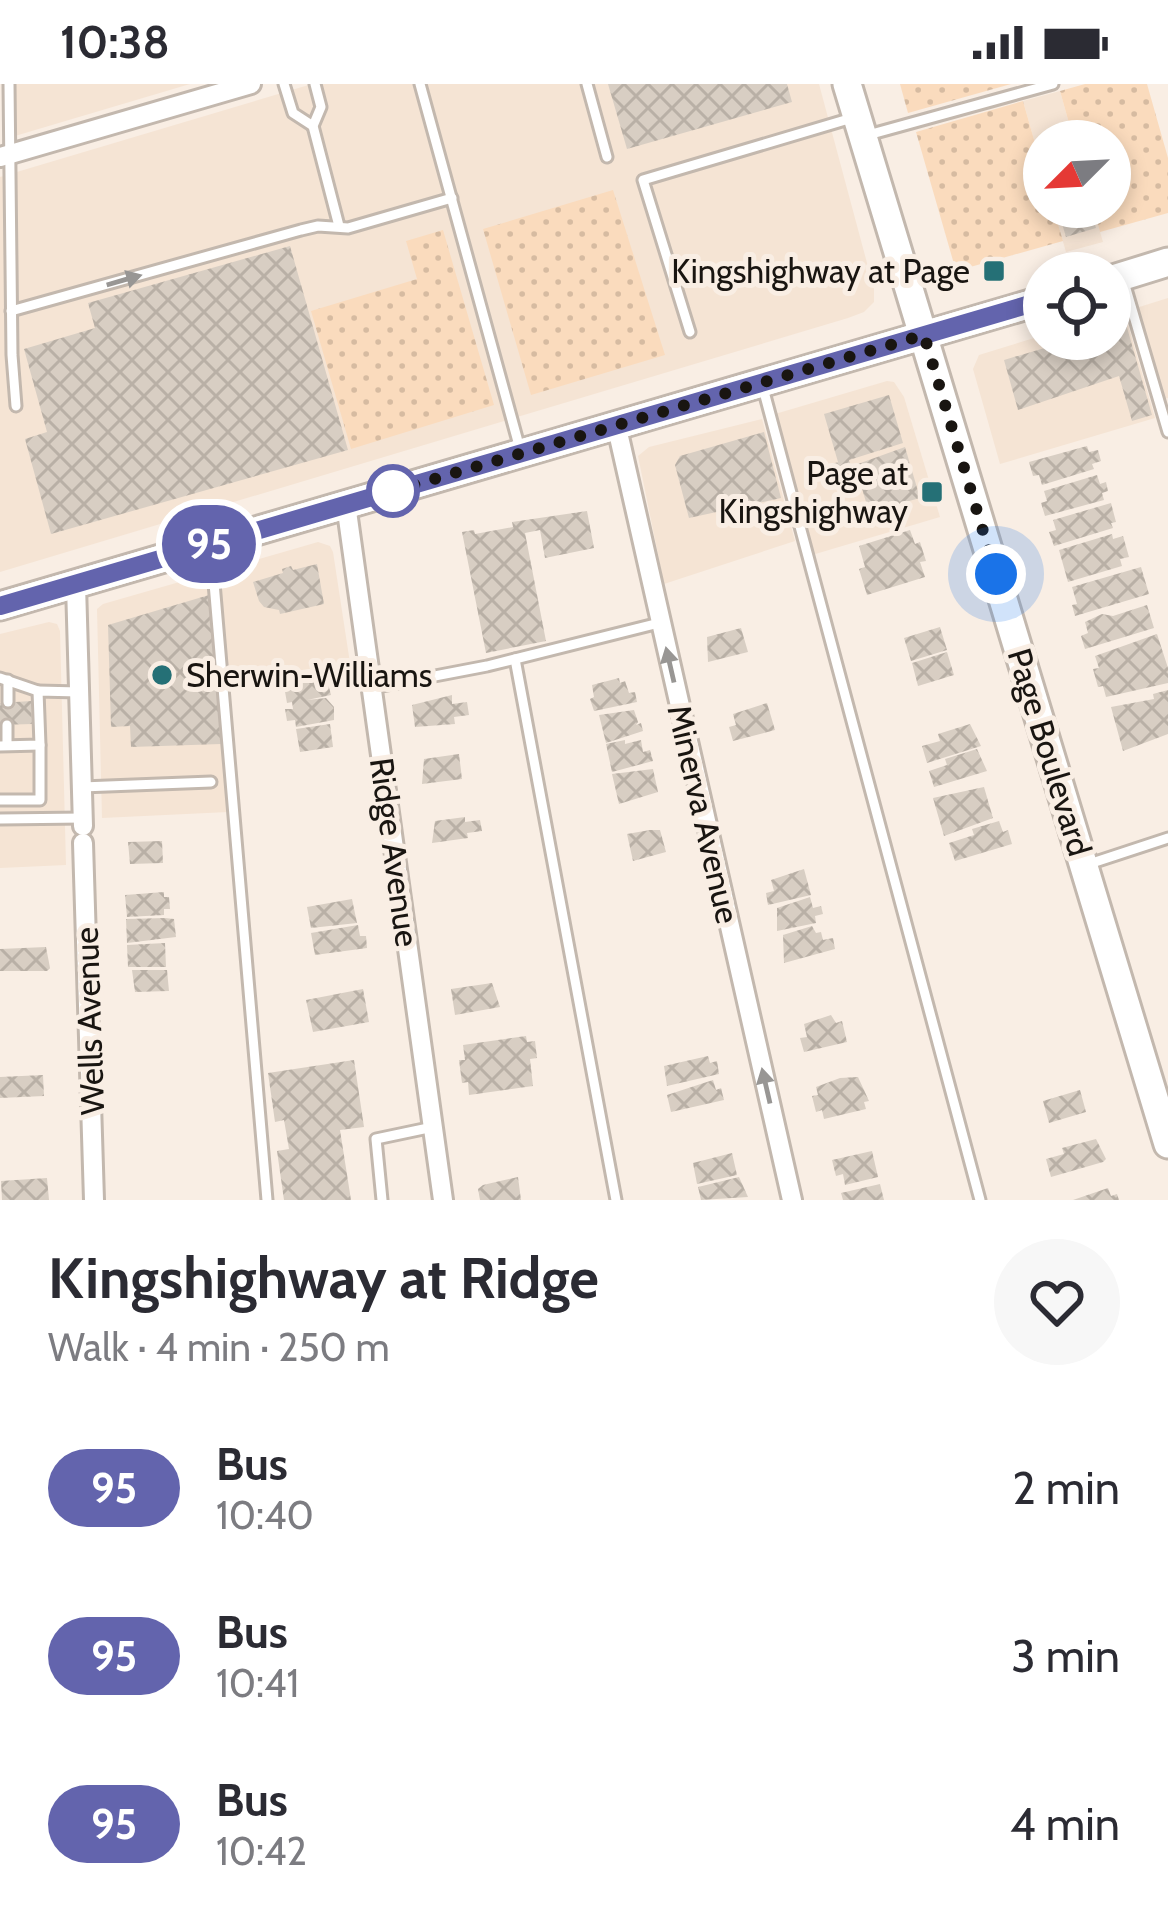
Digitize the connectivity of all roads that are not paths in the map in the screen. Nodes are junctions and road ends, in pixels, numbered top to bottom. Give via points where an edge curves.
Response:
1 (9, 84) edge
2 (251, 84) edge
3 (284, 84) edge
4 (315, 84) edge
5 (420, 84) edge
6 (587, 84) edge
7 (847, 84) edge
8 (1053, 84) edge
9 (313, 126) junction
10 (860, 127) junction
11 (5, 156) edge
12 (607, 157) dead end
13 (452, 198) junction
14 (339, 226) junction
15 (1168, 262) edge
16 (1131, 273) edge
17 (1023, 306) edge
18 (11, 310) junction
19 (1131, 322) edge
20 (690, 332) dead end
21 (924, 335) junction
22 (762, 384) junction
23 (16, 406) dead end
24 (617, 428) junction
25 (1168, 432) edge
26 (521, 454) junction
27 (346, 504) junction
28 (211, 544) junction
29 (76, 585) junction
30 (0, 606) edge
31 (661, 623) junction
32 (515, 659) junction
33 (4, 679) edge
34 (372, 688) junction
35 (38, 691) junction
36 (79, 692) junction
37 (8, 702) dead end
38 (7, 725) dead end
39 (40, 745) junction
40 (3, 746) edge
41 (211, 782) dead end
42 (82, 788) junction
43 (0, 800) edge
44 (0, 819) edge
45 (83, 829) junction
46 (1168, 838) edge
47 (1084, 866) junction
48 (433, 1127) junction
49 (1168, 1144) edge
50 (94, 1200) edge
51 (268, 1200) edge
52 (382, 1200) edge
53 (443, 1200) edge
54 (616, 1200) edge
55 (792, 1200) edge
56 (980, 1200) edge

1 - 11 lane
2 - 11 street
3 - 9 lane via 292,113
4 - 9 lane via 321,107
5 - 13 lane
6 - 12 lane
7 - 10 main road, Page Boulevard
8 - 10 lane
9 - 14 lane
10 - 20 lane via 643,180
10 - 21 main road, Page Boulevard
11 - 18 lane
13 - 14 lane
13 - 26 lane
18 -> 14 lane
15 - 16 main road
17 - 21 main road
18 - 23 lane
19 - 25 lane
21 - 22 main road
21 - 47 main road, Page Boulevard
22 - 24 main road
22 - 56 lane
24 - 26 main road
24 - 31 street, Minerva Avenue
26 - 27 main road
27 - 28 main road
27 - 34 street, Ridge Avenue
28 - 29 main road
28 - 51 lane
29 - 30 main road
29 - 36 street, Wells Avenue
31 - 32 lane
55 -> 31 street, Minerva Avenue
32 - 34 lane
32 - 54 lane
33 - 35 lane
33 - 37 lane
34 - 48 street, Ridge Avenue
35 - 36 lane
35 - 39 lane
36 - 42 street, Wells Avenue
38 - 40 lane
39 - 40 lane
39 - 43 lane via 40,800
41 - 42 lane
42 - 45 street, Wells Avenue
44 - 45 lane
45 - 50 street, Wells Avenue
46 - 47 lane
47 - 49 main road, Page Boulevard
48 - 52 lane via 376,1139
48 - 53 street, Ridge Avenue

